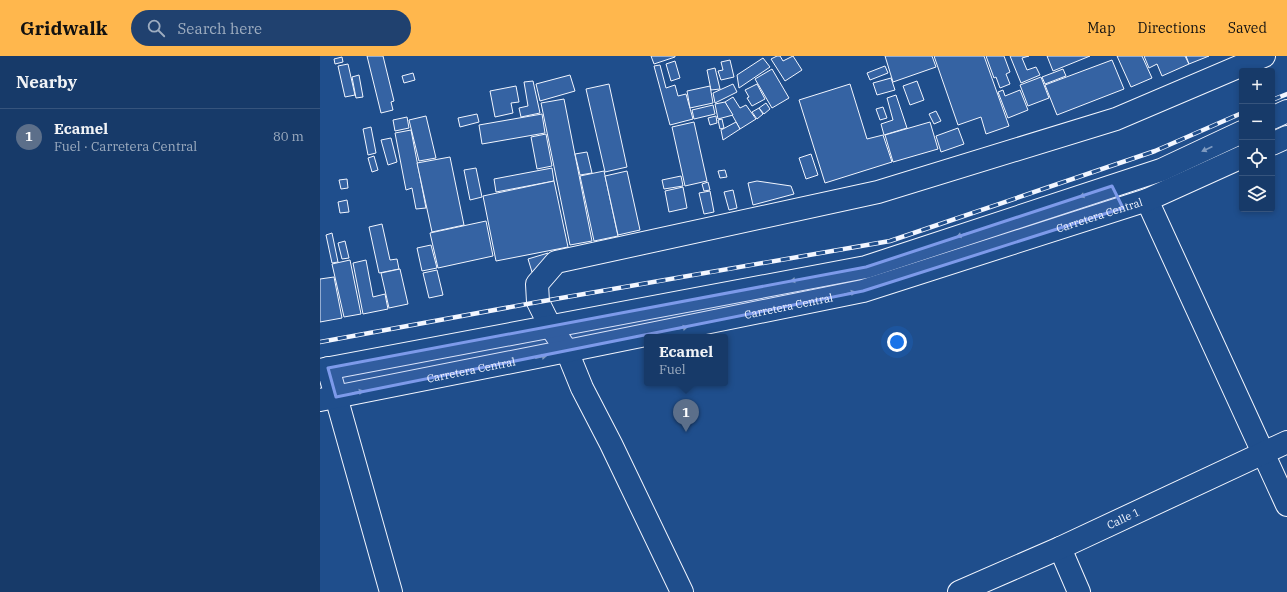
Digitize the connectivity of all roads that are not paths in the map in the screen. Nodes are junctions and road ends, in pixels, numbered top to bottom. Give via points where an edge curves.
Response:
1 (1264, 56) edge
2 (1287, 111) edge
3 (1275, 117) edge
4 (1239, 133) edge
5 (1287, 137) edge
6 (1275, 143) edge
7 (1239, 158) edge
8 (1112, 186) junction
9 (1147, 200) junction
10 (1123, 208) junction
11 (550, 326) junction
12 (651, 334) edge
13 (644, 335) edge
14 (567, 351) junction
15 (324, 369) edge
16 (328, 398) edge
17 (1287, 442) edge
18 (1263, 453) junction
19 (1287, 505) edge
20 (1060, 548) junction
21 (390, 592) edge
22 (682, 592) edge
23 (959, 592) edge
24 (1079, 592) edge

1 - 11 main road via 1116,120 878,192 556,262 537,284 538,302
2 - 3 main road
4 -> 8 main road via 1161,170
5 - 6 main road
7 - 9 main road, Carretera Central
8 - 10 main road
8 -> 11 main road via 866,267
9 - 10 main road, Carretera Central
9 - 18 main road
12 -> 10 main road, Carretera Central via 863,291
11 - 14 main road
11 - 15 main road
14 -> 13 main road, Carretera Central
16 -> 14 main road, Carretera Central
14 - 22 main road via 582,388
15 - 16 main road
16 - 21 main road
17 - 18 main road, Calle 1
18 - 19 main road
18 - 20 main road, Calle 1
20 - 23 main road, Calle 1
20 - 24 main road

